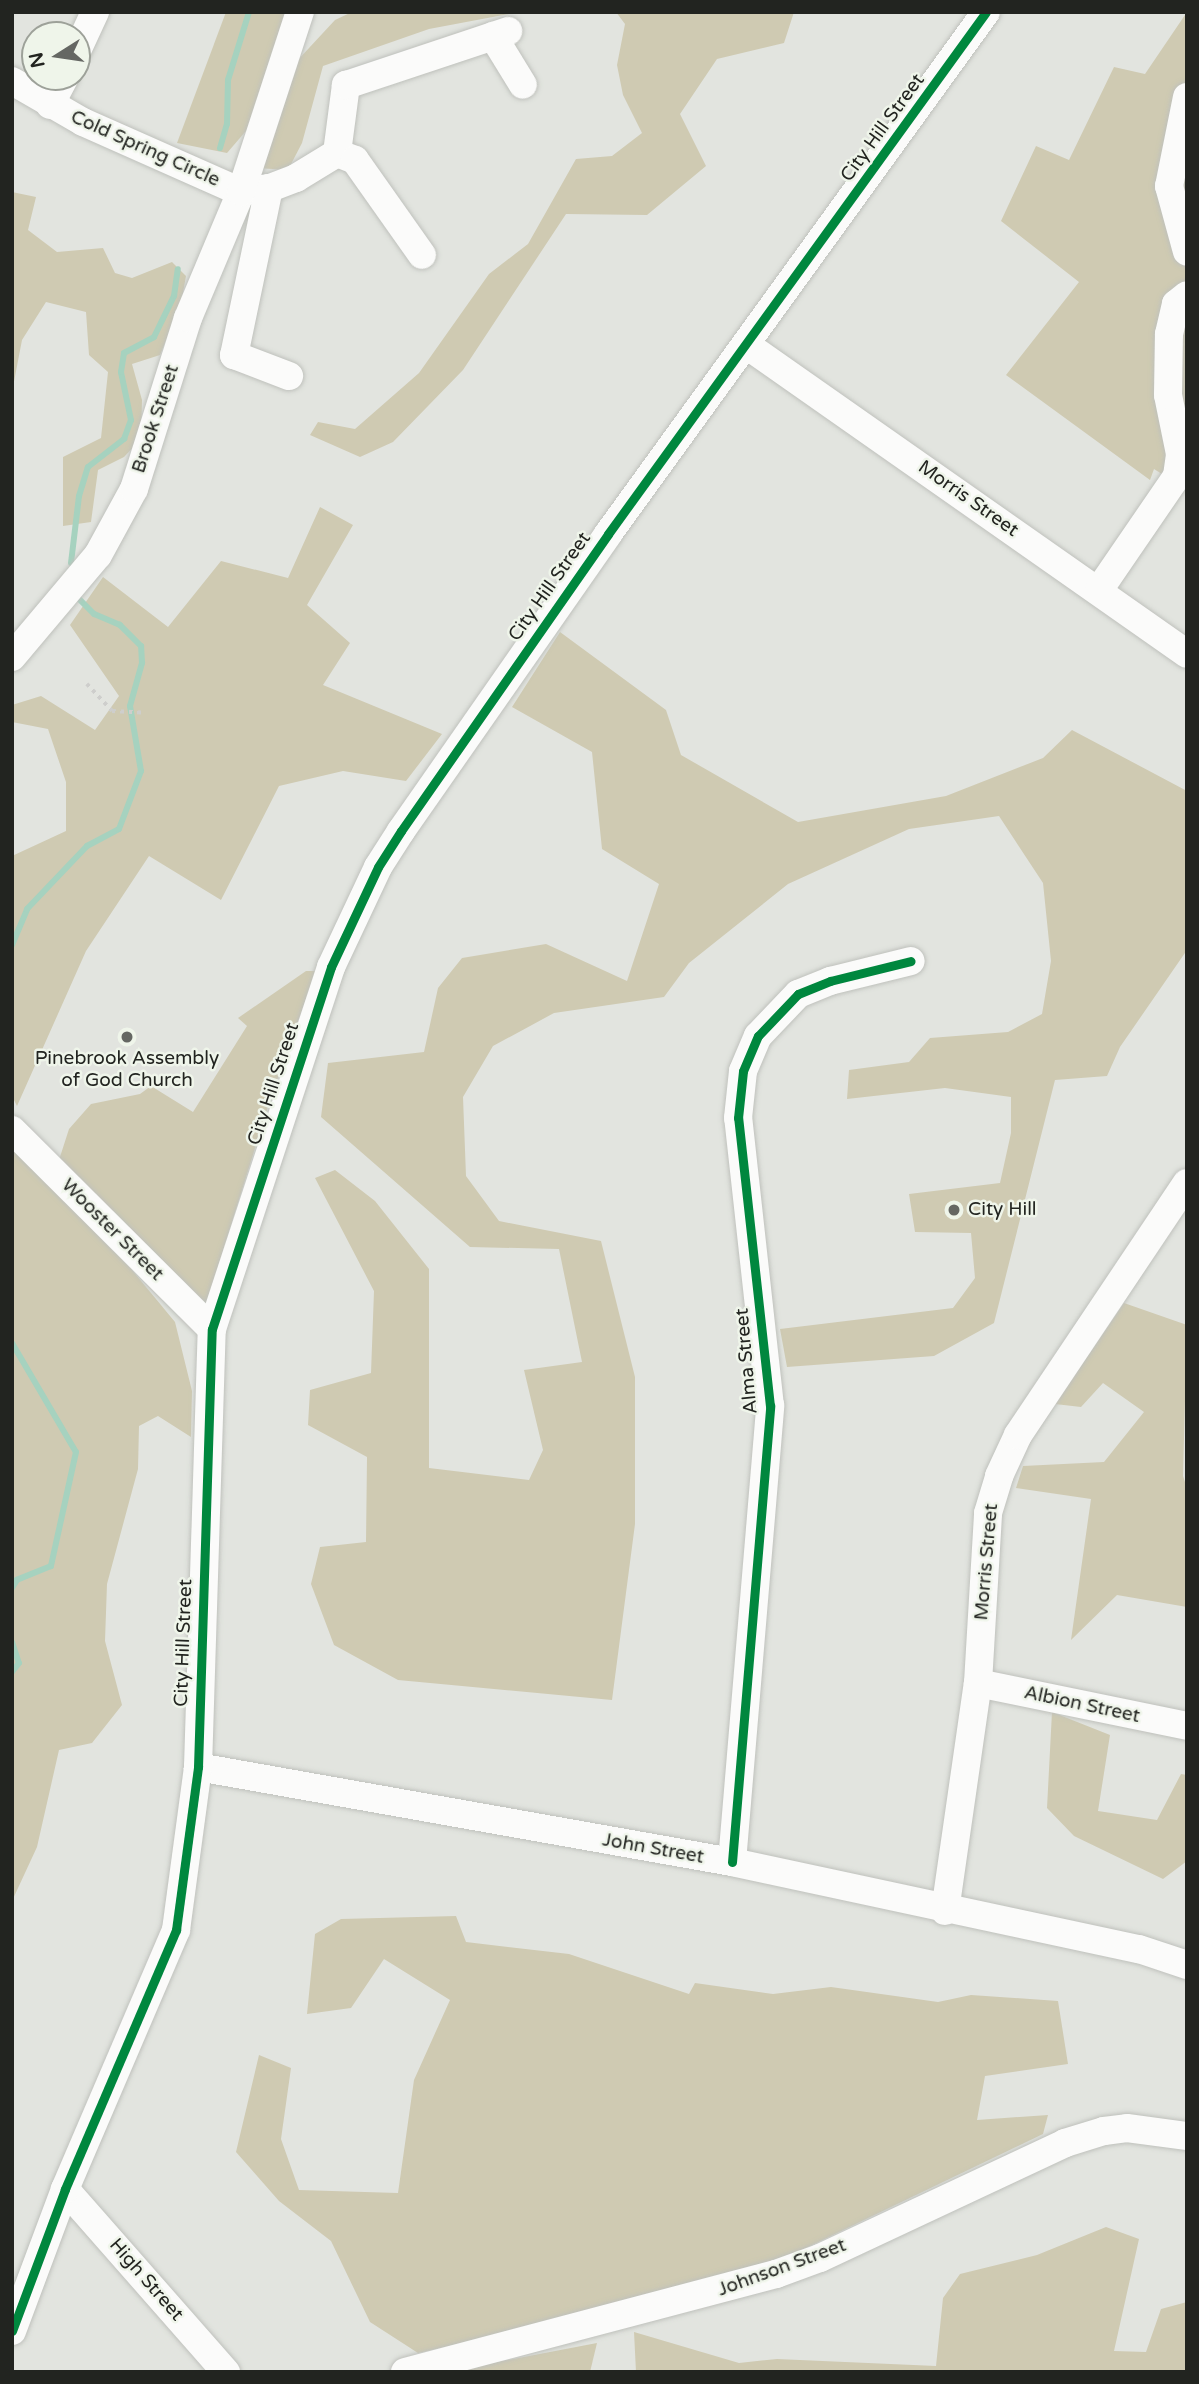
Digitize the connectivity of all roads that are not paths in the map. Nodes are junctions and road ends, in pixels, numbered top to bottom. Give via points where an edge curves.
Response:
1 (300, 12) edge
2 (986, 12) edge
3 (12, 81) edge
4 (523, 85) dead end
5 (58, 91) edge
6 (1187, 97) edge
7 (50, 105) junction
8 (337, 153) junction
9 (255, 190) junction
10 (1187, 253) edge
11 (422, 255) dead end
12 (1187, 295) edge
13 (748, 346) junction
14 (289, 376) dead end
15 (1099, 590) junction
16 (1187, 654) edge
17 (12, 657) edge
18 (911, 961) dead end
19 (12, 1130) edge
20 (1187, 1183) edge
21 (212, 1329) junction
22 (978, 1683) junction
23 (1187, 1726) edge
24 (198, 1767) junction
25 (732, 1863) junction
26 (946, 1911) junction
27 (1187, 1965) edge
28 (1187, 2136) edge
29 (65, 2189) junction
30 (12, 2331) edge
31 (226, 2372) edge
32 (405, 2372) edge

1 - 9 street, Brook Street via 252,153
2 - 13 street, City Hill Street
3 - 7 street, Cold Spring Circle
4 - 8 street via 501,34 346,85
5 - 7 street, Cold Spring Circle
6 - 10 street via 1169,186
7 - 9 street, Cold Spring Circle
8 - 9 street via 296,178
8 - 11 street via 355,160
9 - 14 street via 233,355
9 - 17 street, Brook Street via 188,318 138,478 116,526
12 - 15 street via 1173,311 1168,359 1170,415 1180,454 1177,476
13 - 15 street, Morris Street
13 - 21 street, City Hill Street via 608,534 385,854 331,967
15 - 16 street, Morris Street
18 - 25 street, Alma Street via 830,981 798,995 758,1036 743,1071 738,1118 770,1406
19 - 21 street, Wooster Street
20 - 22 street, Morris Street via 1018,1435 999,1476 988,1513
21 - 24 street, City Hill Street
22 - 23 street, Albion Street
22 - 26 street, Morris Street
24 - 25 street, John Street
24 - 29 street, City Hill Street via 176,1930
25 - 26 street, John Street
26 - 27 street, John Street via 1139,1949
28 - 32 street, Johnson Street via 1127,2128 1104,2131 1065,2143 820,2259
29 - 30 street, City Hill Street
29 - 31 street, High Street

